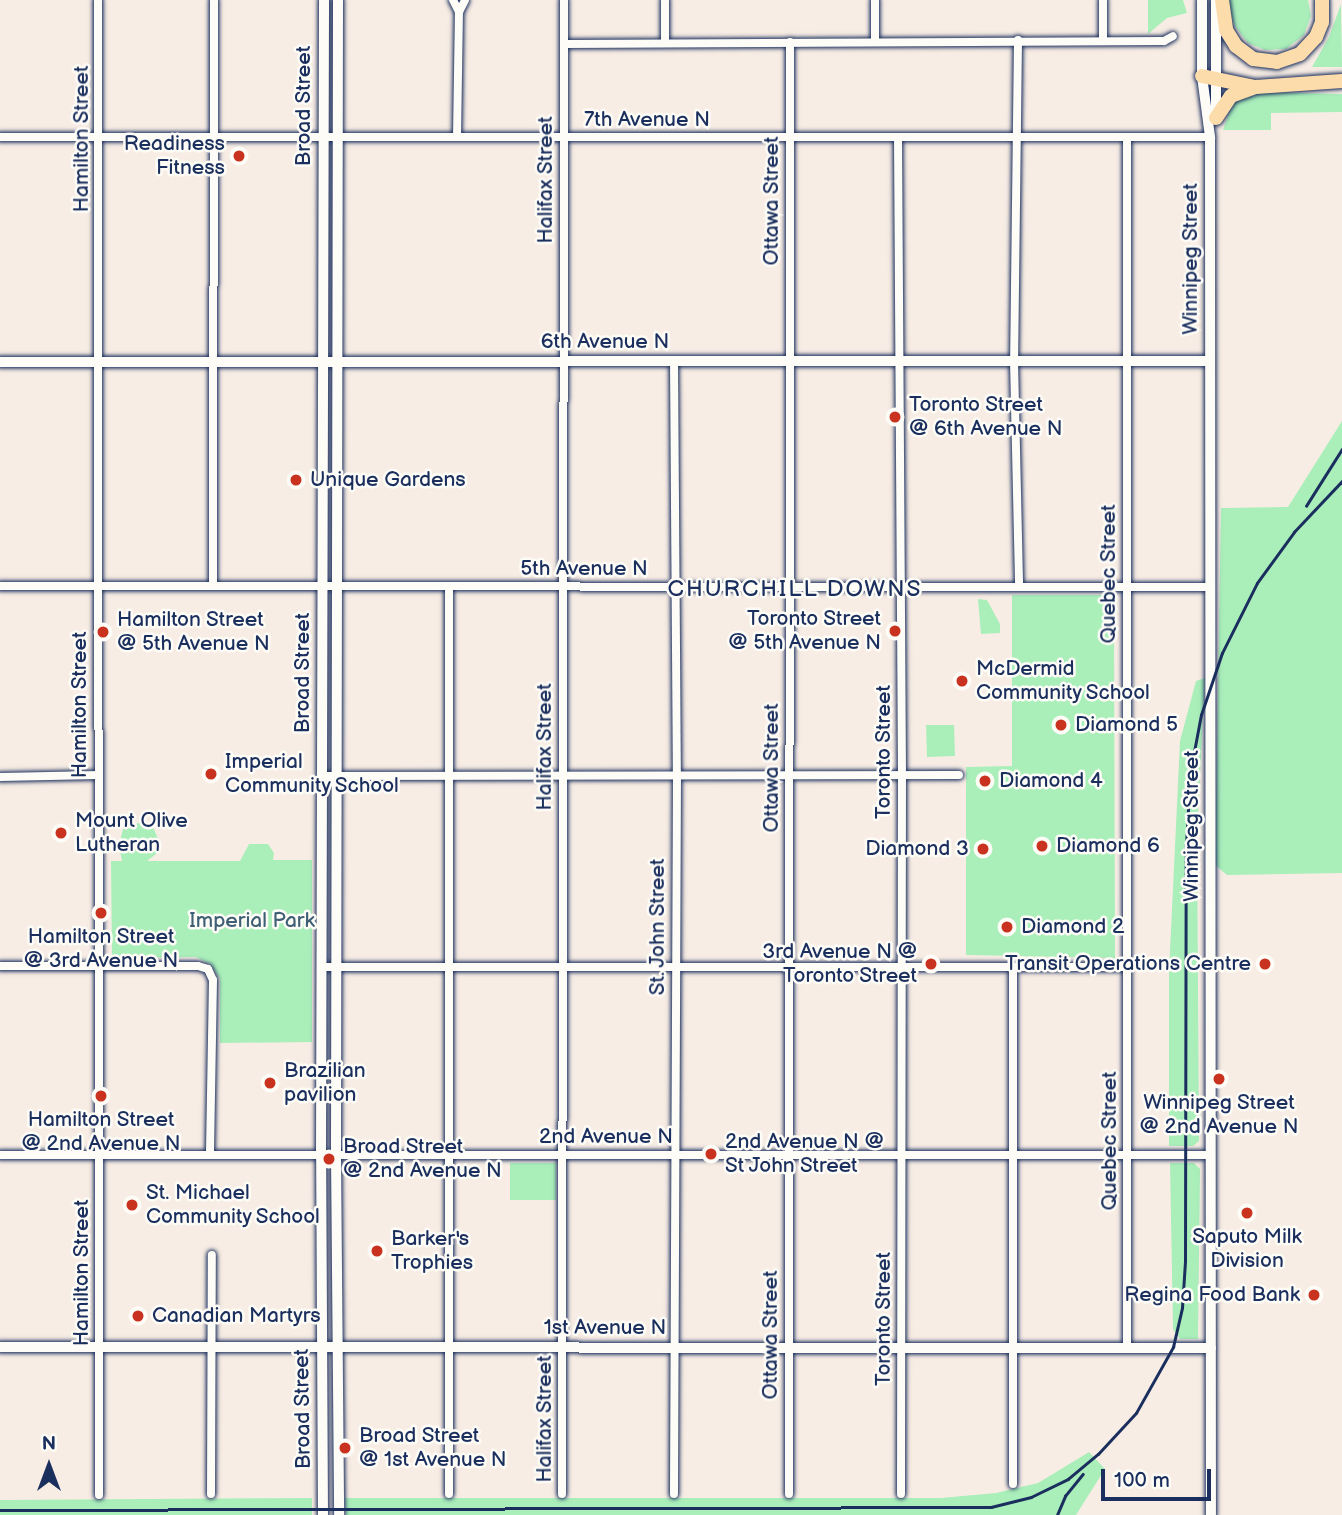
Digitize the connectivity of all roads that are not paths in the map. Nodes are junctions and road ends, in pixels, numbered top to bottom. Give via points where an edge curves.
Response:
1 (98, 0) edge
2 (214, 0) edge
3 (324, 0) edge
4 (338, 0) edge
5 (453, 0) edge
6 (465, 0) edge
7 (564, 0) edge
8 (665, 0) edge
9 (875, 0) edge
10 (1103, 0) edge
11 (1202, 0) edge
12 (1216, 0) edge
13 (1222, 0) edge
14 (1322, 0) edge
15 (459, 12) junction
16 (1173, 36) dead end
17 (1018, 40) junction
18 (875, 41) junction
19 (1103, 41) junction
20 (790, 42) junction
21 (665, 43) junction
22 (564, 44) junction
23 (1209, 78) junction
24 (1342, 81) edge
25 (1256, 87) junction
26 (1216, 118) junction
27 (0, 137) edge
28 (100, 137) junction
29 (323, 137) junction
30 (337, 137) junction
31 (457, 137) junction
32 (564, 137) junction
33 (789, 137) junction
34 (898, 137) junction
35 (1016, 137) junction
36 (1127, 137) junction
37 (1210, 137) junction
38 (213, 138) junction
39 (100, 361) junction
40 (211, 361) junction
41 (323, 361) junction
42 (337, 361) junction
43 (563, 361) junction
44 (674, 361) junction
45 (789, 361) junction
46 (901, 361) junction
47 (1014, 361) junction
48 (1127, 361) junction
49 (1210, 361) junction
50 (0, 362) edge
51 (0, 586) edge
52 (98, 586) junction
53 (213, 586) junction
54 (322, 586) junction
55 (337, 586) junction
56 (449, 586) junction
57 (562, 587) junction
58 (675, 587) junction
59 (790, 587) junction
60 (901, 587) junction
61 (1019, 587) junction
62 (1126, 587) junction
63 (1211, 587) junction
64 (98, 775) junction
65 (677, 775) junction
66 (790, 775) junction
67 (902, 775) junction
68 (958, 775) dead end
69 (322, 776) junction
70 (337, 776) junction
71 (450, 776) junction
72 (563, 776) junction
73 (0, 777) edge
74 (0, 966) edge
75 (99, 966) junction
76 (321, 967) junction
77 (337, 967) junction
78 (449, 967) junction
79 (561, 967) junction
80 (675, 967) junction
81 (787, 967) junction
82 (901, 967) junction
83 (1013, 967) junction
84 (1128, 967) junction
85 (450, 1154) junction
86 (562, 1154) junction
87 (676, 1154) junction
88 (0, 1155) edge
89 (99, 1155) junction
90 (210, 1155) junction
91 (321, 1155) junction
92 (336, 1155) junction
93 (788, 1155) junction
94 (900, 1155) junction
95 (1013, 1155) junction
96 (1128, 1155) junction
97 (1211, 1155) junction
98 (212, 1255) dead end
99 (0, 1347) edge
100 (100, 1347) junction
101 (212, 1347) junction
102 (322, 1347) junction
103 (337, 1347) junction
104 (450, 1347) junction
105 (562, 1347) junction
106 (674, 1347) junction
107 (789, 1347) junction
108 (902, 1347) junction
109 (1014, 1347) junction
110 (1127, 1347) junction
111 (1211, 1348) junction
112 (1013, 1483) dead end
113 (212, 1494) dead end
114 (449, 1494) dead end
115 (562, 1494) dead end
116 (674, 1494) dead end
117 (789, 1494) dead end
118 (901, 1494) dead end
119 (99, 1495) dead end
120 (323, 1515) edge
121 (339, 1515) edge
122 (1211, 1515) edge

1 - 28 street, Hamilton Street
2 - 38 street
3 - 29 main road, Broad Street
4 - 30 main road, Broad Street
5 - 15 street
6 - 15 street
7 - 22 street, Halifax Street
8 - 21 street
9 - 18 street
10 - 19 street
11 - 23 main road, Winnipeg Street
12 - 23 main road, Winnipeg Street
13 - 14 highway via 1226,30 1236,46 1253,59 1277,62 1300,54 1316,37
15 - 31 street
16 - 19 street via 1164,41
17 - 18 street
17 - 19 street
17 - 35 street
18 - 20 street
20 - 21 street
20 - 33 street, Ottawa Street
21 - 22 street
22 - 32 street, Halifax Street
23 - 25 highway
23 - 26 main road, Winnipeg Street
23 - 37 main road, Winnipeg Street
24 - 25 highway
25 - 26 highway via 1231,96
26 - 37 main road, Winnipeg Street
27 - 28 street, 7th Avenue N
28 - 38 street, 7th Avenue N
28 - 39 street, Hamilton Street
29 - 30 street, 7th Avenue N
29 - 38 street, 7th Avenue N
29 - 41 main road, Broad Street
30 - 31 street, 7th Avenue N
30 - 42 main road, Broad Street
31 - 32 street, 7th Avenue N
32 - 33 street, 7th Avenue N
32 - 43 street, Halifax Street
33 - 34 street, 7th Avenue N
33 - 45 street, Ottawa Street
34 - 35 street, 7th Avenue N
34 - 46 street, Toronto Street
35 - 36 street, 7th Avenue N
35 - 47 street
36 - 37 street, 7th Avenue N
36 - 48 street, Quebec Street
37 - 49 main road, Winnipeg Street
38 - 40 street
39 - 40 street, 6th Avenue N
39 - 50 street, 6th Avenue N
39 - 52 street, Hamilton Street
40 - 41 street, 6th Avenue N
40 - 53 street
41 - 42 street, 6th Avenue N
41 - 54 main road, Broad Street
42 - 43 street, 6th Avenue N
42 - 55 main road, Broad Street
43 - 44 street, 6th Avenue N
43 - 57 street, Halifax Street
44 - 45 street, 6th Avenue N
44 - 58 street, St. John Street
45 - 46 street, 6th Avenue N
45 - 59 street, Ottawa Street
46 - 47 street, 6th Avenue N
46 - 60 street, Toronto Street
47 - 48 street, 6th Avenue N
47 - 61 street
48 - 49 street, 6th Avenue N
48 - 62 street, Quebec Street
49 - 63 main road, Winnipeg Street
51 - 52 street, 5th Avenue N
52 - 53 street, 5th Avenue N
52 - 64 street, Hamilton Street
53 - 54 street, 5th Avenue N
54 - 55 street, 5th Avenue N
54 - 69 main road, Broad Street
55 - 56 street, 5th Avenue N
55 - 70 main road, Broad Street
56 - 57 street, 5th Avenue N
56 - 71 street
57 - 58 street, 5th Avenue N
57 - 72 street, Halifax Street
58 - 59 street, 5th Avenue N
58 - 65 street, St. John Street
59 - 60 street, 5th Avenue N
59 - 66 street, Ottawa Street
60 - 61 street, 5th Avenue N
60 - 67 street, Toronto Street
61 - 62 street, 5th Avenue N
62 - 63 street, 5th Avenue N
62 - 84 street, Quebec Street
63 - 97 main road, Winnipeg Street
64 - 73 street
64 - 75 street, Hamilton Street
65 - 66 street
65 - 72 street
65 - 80 street, St. John Street
66 - 67 street
66 - 81 street, Ottawa Street
67 - 68 street
67 - 82 street, Toronto Street
69 - 70 street
69 - 76 main road, Broad Street
70 - 71 street
70 - 77 main road, Broad Street
71 - 72 street
71 - 78 street
72 - 79 street, Halifax Street
74 - 75 street
75 - 89 street, Hamilton Street
75 - 90 street via 208,969 213,980
76 - 77 street
76 - 91 main road, Broad Street
77 - 78 street
77 - 92 main road, Broad Street
78 - 79 street
78 - 85 street
79 - 80 street
79 - 86 street, Halifax Street
80 - 81 street
80 - 87 street, St. John Street
81 - 82 street
81 - 93 street, Ottawa Street
82 - 83 street
82 - 94 street, Toronto Street
83 - 84 street
83 - 95 street
84 - 96 street, Quebec Street
85 - 86 street, 2nd Avenue N
85 - 92 street, 2nd Avenue N
85 - 104 street
86 - 87 street, 2nd Avenue N
86 - 105 street, Halifax Street
87 - 93 street, 2nd Avenue N
87 - 106 street, St. John Street
88 - 89 street, 2nd Avenue N
89 - 90 street, 2nd Avenue N
89 - 100 street, Hamilton Street
90 - 91 street, 2nd Avenue N
91 - 92 street, 2nd Avenue N
91 - 102 main road, Broad Street
92 - 103 main road, Broad Street
93 - 94 street, 2nd Avenue N
93 - 107 street, Ottawa Street
94 - 95 street, 2nd Avenue N
94 - 108 street, Toronto Street
95 - 96 street, 2nd Avenue N
95 - 109 street
96 - 97 street, 2nd Avenue N
96 - 110 street, Quebec Street
97 - 111 main road, Winnipeg Street
98 - 101 street
99 - 100 street, 1st Avenue N
100 - 101 street, 1st Avenue N
100 - 119 street, Hamilton Street
101 - 102 street, 1st Avenue N
101 - 113 street
102 - 103 street, 1st Avenue N
102 - 120 main road, Broad Street
103 - 104 street, 1st Avenue N
103 - 121 main road, Broad Street
104 - 105 street, 1st Avenue N
104 - 114 street
105 - 106 street, 1st Avenue N
105 - 115 street, Halifax Street
106 - 107 street, 1st Avenue N
106 - 116 street, St. John Street
107 - 108 street, 1st Avenue N
107 - 117 street, Ottawa Street
108 - 109 street, 1st Avenue N
108 - 118 street, Toronto Street
109 - 110 street, 1st Avenue N
109 - 112 street
110 - 111 street, 1st Avenue N
111 - 122 main road, Winnipeg Street

